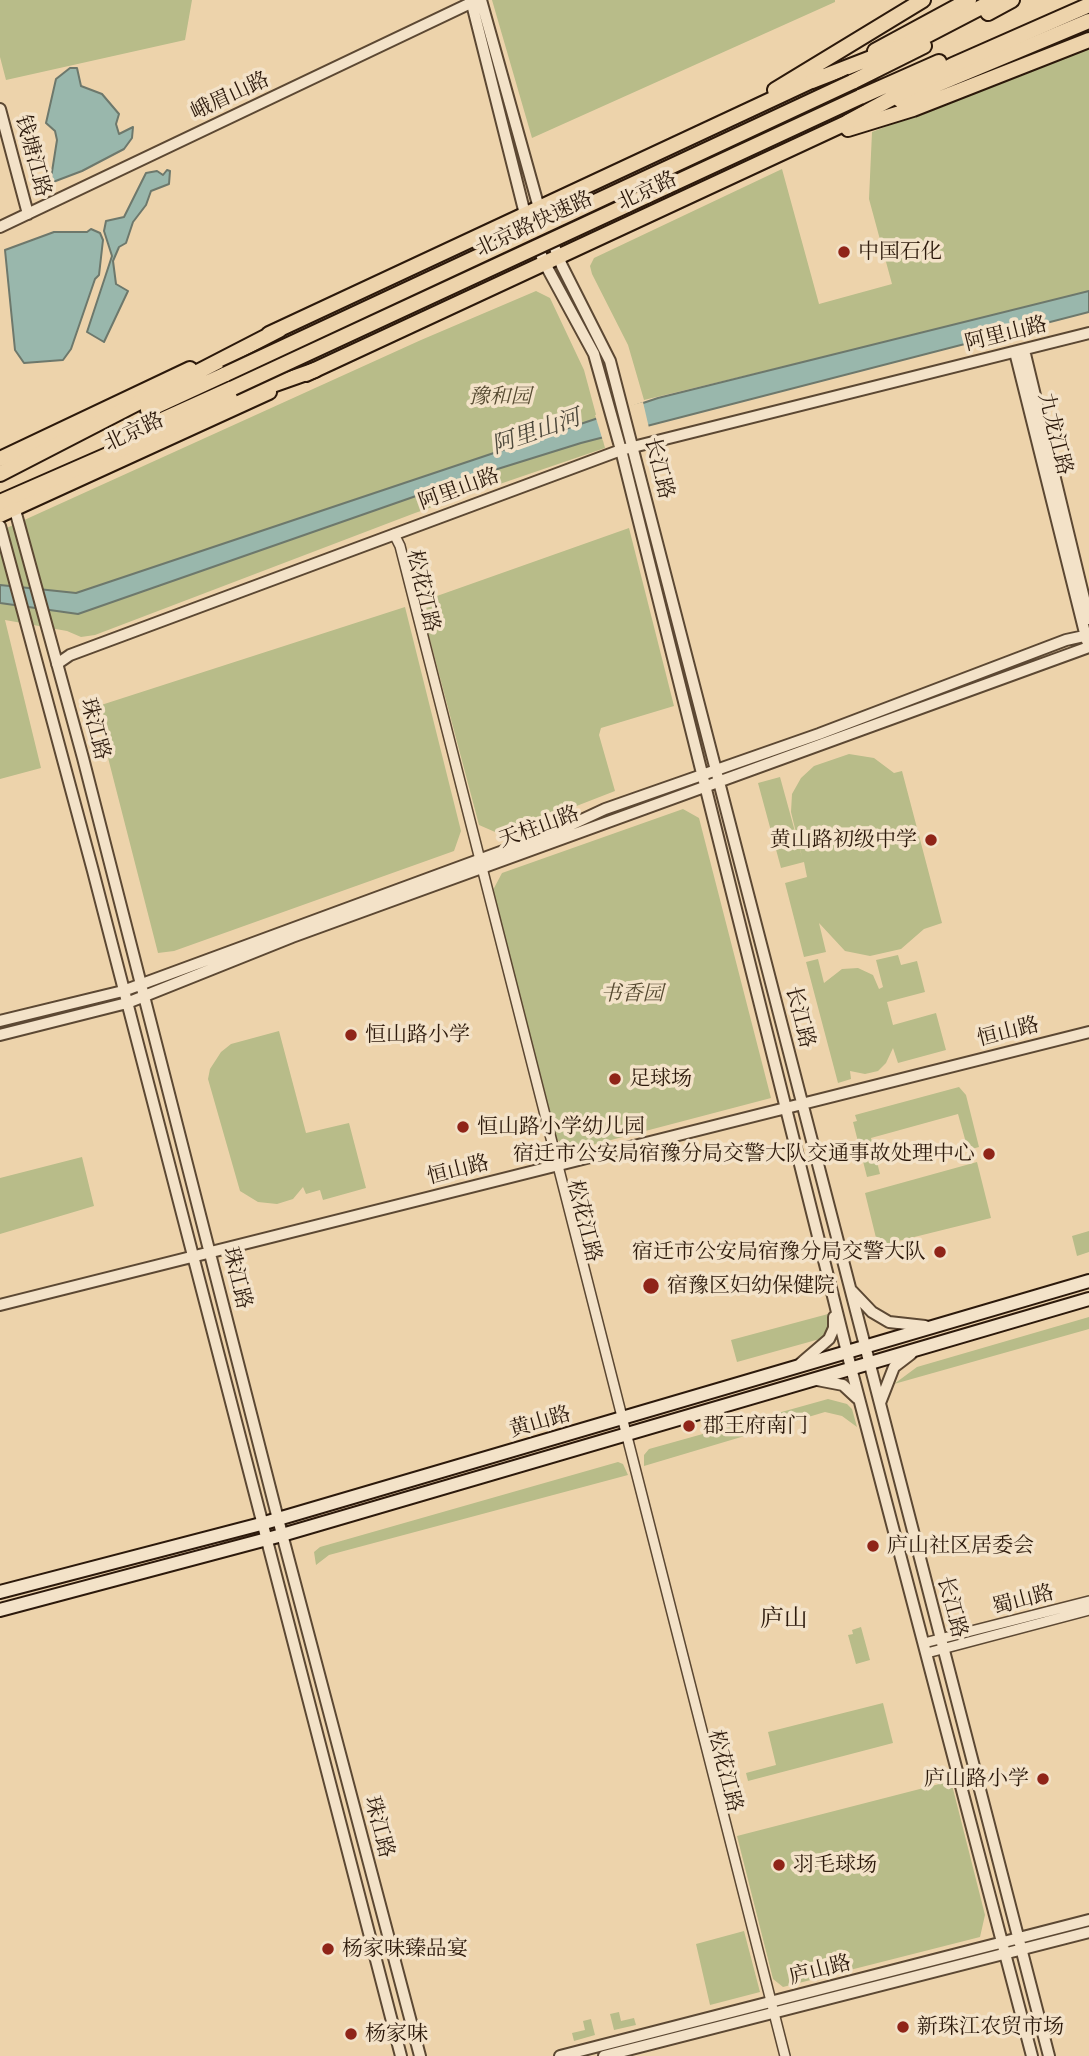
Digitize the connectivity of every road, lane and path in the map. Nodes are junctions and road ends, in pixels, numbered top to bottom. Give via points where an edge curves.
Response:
1 (923, 0) edge
2 (969, 0) edge
3 (995, 0) edge
4 (1012, 0) edge
5 (475, 1) edge
6 (1089, 2) edge
7 (1089, 22) edge
8 (1089, 40) edge
9 (811, 81) junction
10 (0, 109) edge
11 (724, 122) junction
12 (848, 122) junction
13 (794, 146) junction
14 (532, 211) junction
15 (29, 214) junction
16 (0, 227) edge
17 (551, 259) junction
18 (279, 330) junction
19 (1089, 334) edge
20 (1019, 351) junction
21 (315, 370) junction
22 (633, 447) junction
23 (621, 450) junction
24 (0, 458) edge
25 (0, 476) edge
26 (0, 494) edge
27 (0, 502) edge
28 (15, 510) junction
29 (0, 515) edge
30 (0, 526) edge
31 (394, 534) junction
32 (1089, 619) edge
33 (1088, 642) edge
34 (57, 663) junction
35 (716, 769) junction
36 (702, 774) junction
37 (719, 782) junction
38 (705, 788) junction
39 (477, 865) junction
40 (141, 983) junction
41 (124, 991) junction
42 (145, 997) junction
43 (127, 1003) junction
44 (0, 1021) edge
45 (1089, 1029) edge
46 (0, 1035) edge
47 (801, 1101) junction
48 (785, 1105) junction
49 (185, 1153) junction
50 (167, 1158) junction
51 (554, 1163) junction
52 (210, 1250) junction
53 (192, 1254) junction
54 (1089, 1281) edge
55 (849, 1288) junction
56 (1089, 1299) edge
57 (0, 1300) edge
58 (834, 1300) junction
59 (0, 1305) edge
60 (935, 1325) junction
61 (864, 1346) junction
62 (922, 1347) junction
63 (846, 1351) junction
64 (868, 1363) junction
65 (798, 1366) junction
66 (851, 1368) junction
67 (807, 1381) junction
68 (861, 1405) junction
69 (879, 1406) junction
70 (619, 1418) junction
71 (623, 1435) junction
72 (278, 1519) junction
73 (261, 1524) junction
74 (282, 1535) junction
75 (265, 1540) junction
76 (0, 1592) edge
77 (1089, 1601) edge
78 (0, 1610) edge
79 (1089, 1610) edge
80 (942, 1644) junction
81 (925, 1648) junction
82 (328, 1704) junction
83 (309, 1710) junction
84 (352, 1800) junction
85 (333, 1805) junction
86 (1089, 1920) edge
87 (1089, 1932) edge
88 (1021, 1944) junction
89 (1003, 1949) junction
90 (770, 2008) junction
91 (408, 2009) junction
92 (389, 2014) junction
93 (401, 2056) edge
94 (420, 2056) edge
95 (560, 2056) edge
96 (604, 2056) edge
97 (782, 2056) edge
98 (1032, 2056) edge
99 (1049, 2056) edge

1 - 11 main road
2 - 9 main road, 北京路
3 - 9 main road via 920,39
4 - 25 main road, 北京路快速路, bridge via 852,82
5 - 14 street, 长江路
5 - 15 street, 峨眉山路
6 - 12 main road via 953,65
6 - 26 main road, 北京路快速路, bridge via 860,97
7 - 12 main road, 北京路
8 - 13 main road via 913,110
9 - 11 main road, 北京路
10 - 15 street, 钱塘江路
11 - 14 main road, 北京路
12 - 13 main road, 北京路
13 - 17 main road, 北京路
14 - 17 street, 长江路
14 - 18 main road, 北京路
15 - 16 street, 峨眉山路
17 - 21 main road, 北京路
17 - 22 street, 长江路 via 604,344
17 - 23 street, 长江路 via 594,354
18 - 24 main road, 北京路
18 - 25 main road
19 - 20 street, 阿里山路
20 - 22 street, 阿里山路
20 - 32 street, 九龙江路
20 - 33 street, 九龙江路
21 - 27 main road via 247,394
21 - 28 main road, 北京路
22 - 23 street, 阿里山路
22 - 35 street, 长江路
23 - 31 street, 阿里山路
23 - 36 street, 长江路
28 - 29 main road, 北京路
28 - 34 street, 珠江路
30 - 41 street, 珠江路
31 - 34 street, 阿里山路
31 - 39 street, 松花江路
33 - 35 street, 天柱山路
33 - 37 street, 天柱山路
34 - 40 street, 珠江路
35 - 36 street, 天柱山路
35 - 37 street, 长江路
36 - 38 street, 长江路
36 - 39 street, 天柱山路
37 - 38 street, 天柱山路
37 - 47 street, 长江路
38 - 39 street, 天柱山路
38 - 48 street, 长江路
39 - 40 street, 天柱山路
39 - 42 street, 天柱山路
39 - 51 street, 松花江路
40 - 41 street, 天柱山路
40 - 42 street, 珠江路
41 - 43 street, 珠江路
41 - 44 street, 天柱山路
42 - 43 street, 天柱山路
42 - 49 street, 珠江路
43 - 46 street, 天柱山路
43 - 50 street, 珠江路
45 - 47 street, 恒山路
47 - 48 street, 恒山路
47 - 55 street, 长江路
48 - 51 street, 恒山路
48 - 58 street, 长江路
49 - 50 street
49 - 52 street, 珠江路
50 - 53 street, 珠江路
51 - 52 street, 恒山路
51 - 70 street, 松花江路
52 - 53 street, 恒山路
52 - 72 street, 珠江路
53 - 57 street, 恒山路
53 - 59 street, 恒山路
53 - 73 street, 珠江路
54 - 60 main road, 黄山路
55 - 60 street via 889,1322 908,1327
55 - 61 street, 长江路
56 - 62 main road, 黄山路
58 - 63 street, 长江路
58 - 65 street via 832,1334
60 - 61 main road, 黄山路
61 - 63 main road, 黄山路
61 - 64 street, 长江路
62 - 64 main road, 黄山路
62 - 69 street via 894,1367
63 - 65 main road, 黄山路
63 - 66 street, 长江路
64 - 66 main road, 黄山路
64 - 69 street, 长江路
65 - 70 main road, 黄山路
66 - 67 main road, 黄山路
66 - 68 street, 长江路
67 - 68 street via 843,1385
67 - 71 main road, 黄山路
68 - 81 street, 长江路
69 - 80 street, 长江路
70 - 71 street, 松花江路
70 - 72 main road, 黄山路
71 - 74 main road, 黄山路
71 - 90 street, 松花江路
72 - 73 main road, 黄山路
72 - 74 street, 珠江路
73 - 75 street, 珠江路
73 - 76 main road, 黄山路
74 - 75 main road, 黄山路
74 - 82 street, 珠江路
75 - 78 main road, 黄山路
75 - 83 street, 珠江路
77 - 80 street, 蜀山路
79 - 80 street, 蜀山路
80 - 81 street, 蜀山路
80 - 88 street, 长江路
81 - 89 street, 长江路
82 - 83 street
82 - 84 street, 珠江路
83 - 85 street, 珠江路
84 - 85 street
84 - 91 street, 珠江路
85 - 92 street, 珠江路
86 - 88 street, 庐山路
87 - 88 street, 庐山路
88 - 89 street, 庐山路
88 - 99 street, 长江路
89 - 90 street, 庐山路
89 - 98 street, 长江路
90 - 95 street, 庐山路
90 - 96 street, 庐山路
90 - 97 street, 松花江路
91 - 92 street
91 - 94 street, 珠江路
92 - 93 street, 珠江路

